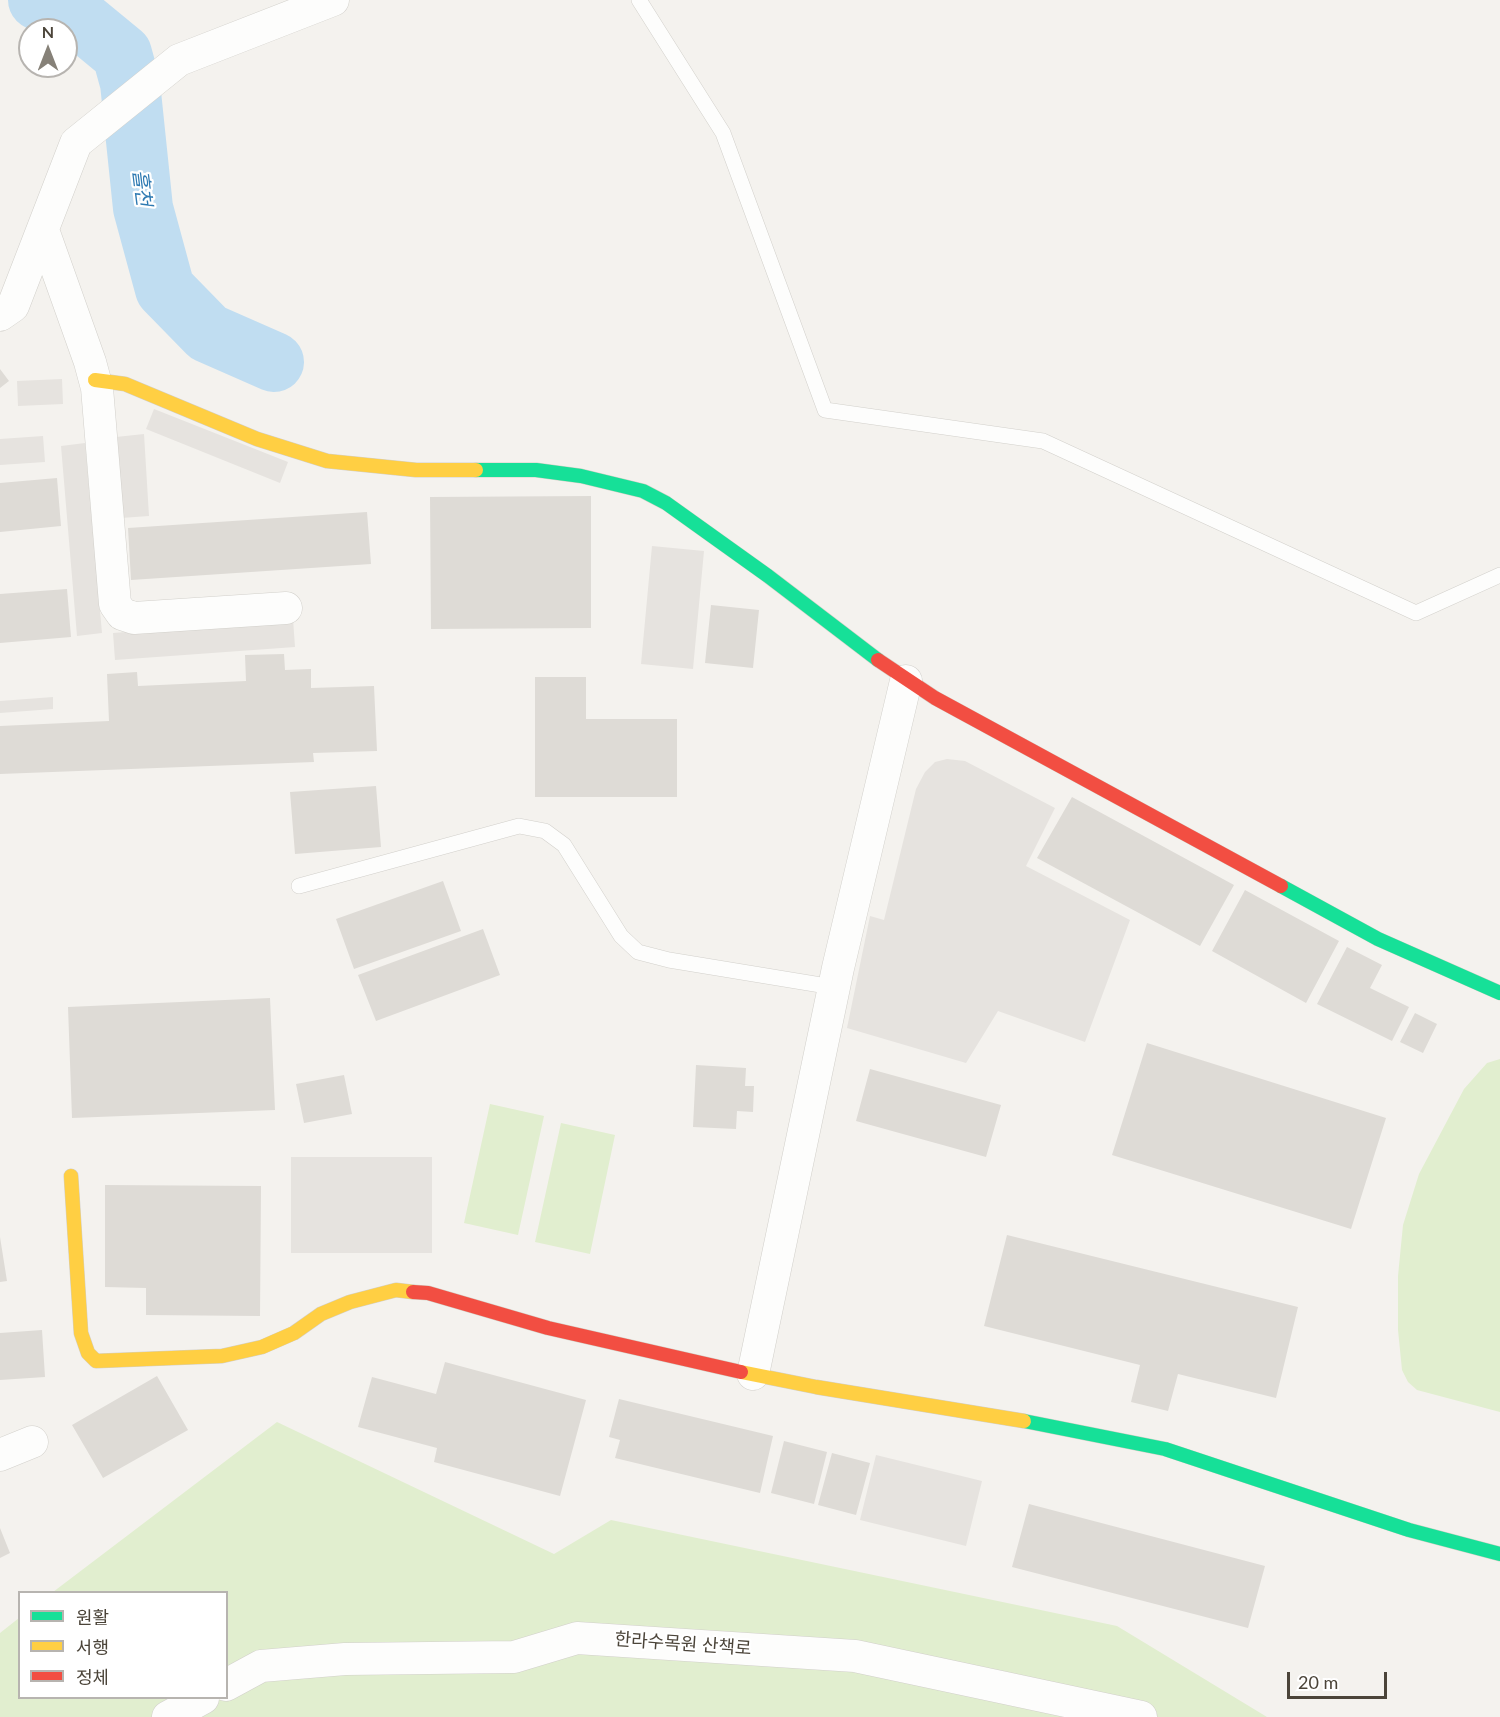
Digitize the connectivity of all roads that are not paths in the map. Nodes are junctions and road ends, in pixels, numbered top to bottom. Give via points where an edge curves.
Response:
1 (333, 0) edge
2 (639, 0) edge
3 (43, 230) junction
4 (0, 315) edge
5 (95, 380) junction
6 (1500, 575) edge
7 (286, 608) dead end
8 (906, 681) junction
9 (299, 886) dead end
10 (833, 987) junction
11 (1500, 993) edge
12 (71, 1176) dead end
13 (753, 1374) junction
14 (32, 1442) dead end
15 (0, 1455) edge
16 (1500, 1554) edge
17 (228, 1684) edge
18 (201, 1699) edge
19 (168, 1717) edge
20 (1142, 1717) edge

1 - 3 street via 179,60 76,143
2 - 6 lane via 723,133 825,410 1042,441 1416,613
3 - 4 street via 13,306
3 - 5 street
5 - 7 street via 115,604 122,614 134,618
5 - 8 street via 125,384 257,439 327,461 416,470 536,470 643,491 666,503 768,576
8 - 10 street
8 - 11 street via 1367,934
9 - 10 lane via 519,826 545,831 564,845 621,936 638,952
10 - 13 street
12 - 13 street via 81,1333 88,1353 96,1361 222,1356 262,1347 294,1333 321,1314 396,1290 428,1293 548,1328
13 - 16 street via 1165,1449 1409,1530
14 - 15 street
17 - 20 street, 한라수목원 산책로 via 261,1666 345,1659 514,1657 577,1638 855,1656
18 - 19 street

